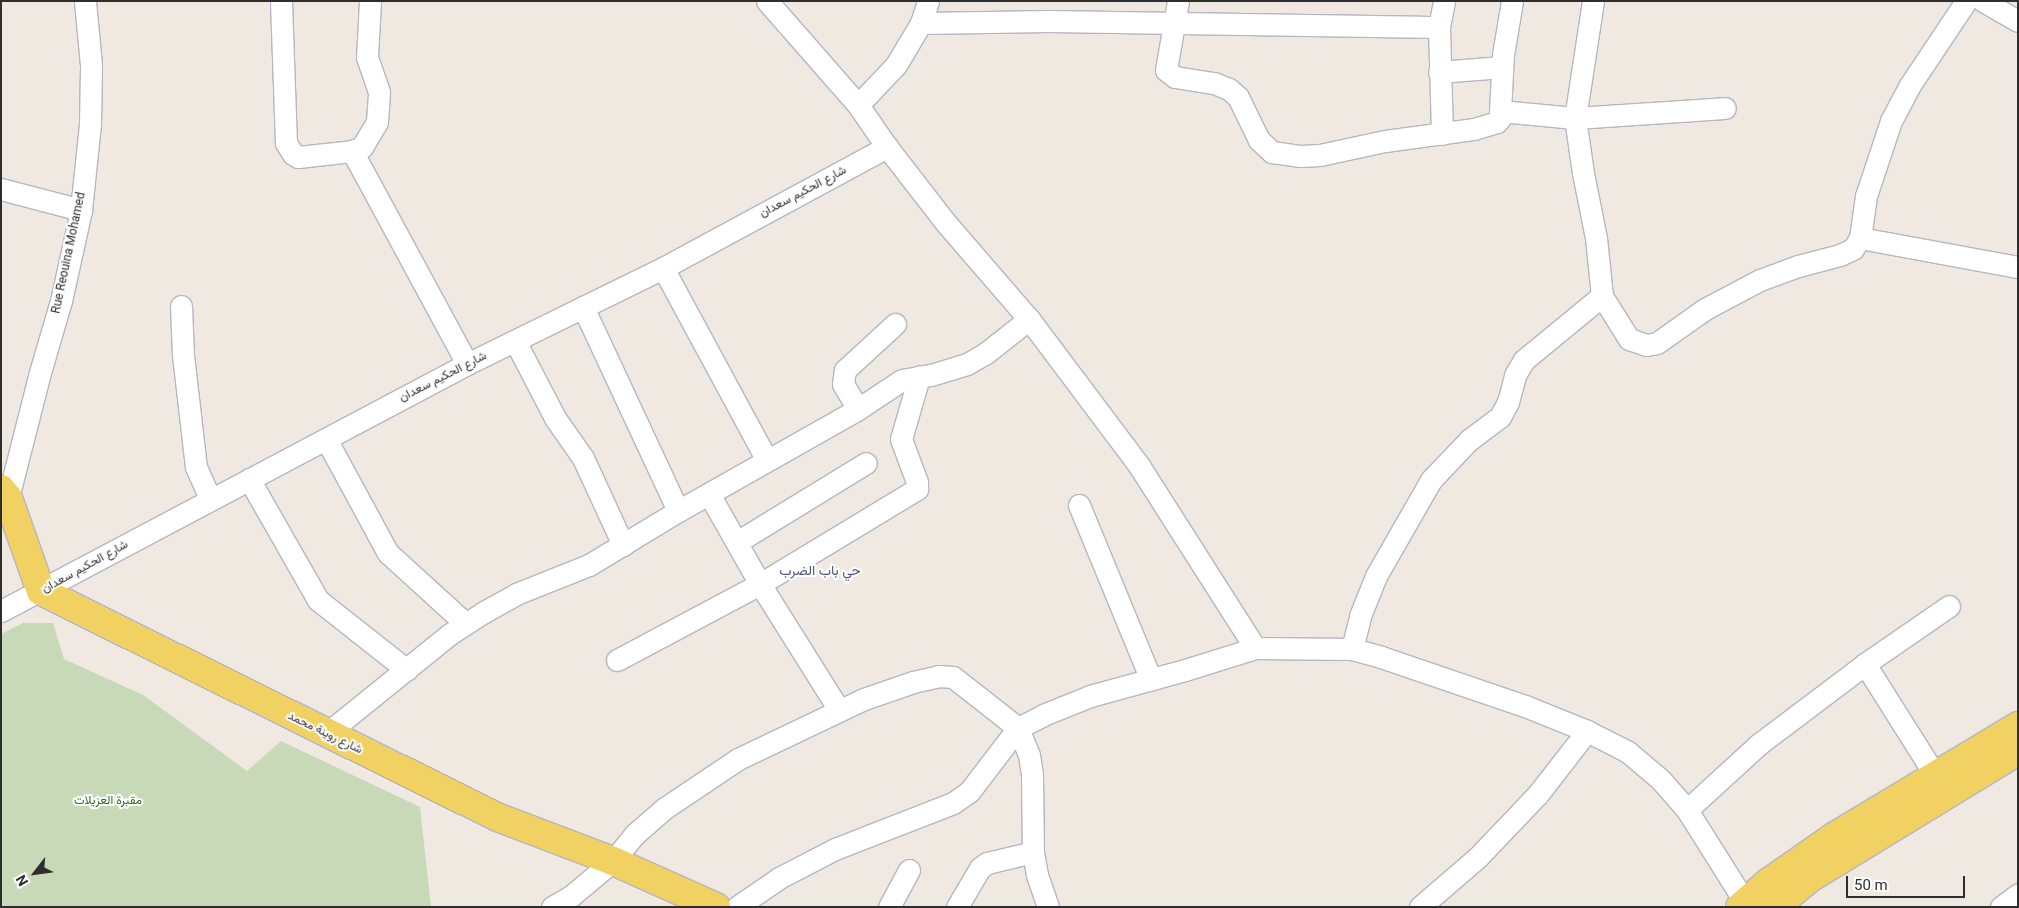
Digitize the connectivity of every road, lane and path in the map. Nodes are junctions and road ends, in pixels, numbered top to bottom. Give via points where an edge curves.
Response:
1 (85, 1) edge
2 (281, 1) edge
3 (370, 1) edge
4 (767, 1) edge
5 (928, 1) edge
6 (1178, 1) edge
7 (1444, 1) edge
8 (1512, 1) edge
9 (1593, 1) edge
10 (1966, 1) edge
11 (1983, 1) edge
12 (2018, 21) edge
13 (921, 22) junction
14 (1174, 23) junction
15 (1439, 27) junction
16 (1502, 67) junction
17 (1438, 72) junction
18 (858, 105) junction
19 (1725, 108) dead end
20 (1500, 111) junction
21 (1575, 118) junction
22 (1442, 134) junction
23 (887, 147) junction
24 (352, 151) junction
25 (1, 189) edge
26 (80, 210) junction
27 (1860, 238) junction
28 (2018, 267) edge
29 (663, 268) junction
30 (1602, 296) junction
31 (181, 306) dead end
32 (583, 306) junction
33 (1029, 319) junction
34 (895, 324) dead end
35 (515, 341) junction
36 (467, 364) junction
37 (919, 377) junction
38 (858, 409) junction
39 (326, 439) junction
40 (767, 460) junction
41 (866, 463) dead end
42 (249, 479) junction
43 (5, 494) edge
44 (709, 494) junction
45 (210, 499) junction
46 (1079, 505) dead end
47 (678, 511) junction
48 (737, 542) junction
49 (623, 545) junction
50 (760, 584) junction
51 (41, 592) junction
52 (1949, 606) dead end
53 (1, 611) edge
54 (465, 624) junction
55 (1255, 648) junction
56 (1352, 650) junction
57 (617, 660) dead end
58 (1865, 664) junction
59 (407, 670) junction
60 (1151, 680) junction
61 (839, 710) junction
62 (2018, 726) edge
63 (1018, 728) junction
64 (1588, 731) junction
65 (326, 734) junction
66 (2018, 751) edge
67 (1941, 784) junction
68 (1687, 810) junction
69 (1033, 852) junction
70 (613, 861) junction
71 (909, 870) dead end
72 (2018, 894) edge
73 (1744, 905) edge
74 (554, 906) edge
75 (716, 907) edge
76 (737, 907) edge
77 (889, 907) edge
78 (957, 907) edge
79 (1048, 907) edge
80 (1420, 907) edge
81 (1775, 907) edge
82 (2001, 907) edge

1 - 26 street, Rue Reouina Mohamed via 91,64 90,125
2 - 24 street via 286,143 298,157
3 - 24 street via 367,56 379,92 379,111 377,122 362,147
4 - 18 street
5 - 13 street
6 - 14 street
7 - 15 street
8 - 16 street
9 - 21 street
10 - 27 street via 1910,85 1891,122 1866,196
11 - 12 street
13 - 14 street
13 - 18 street via 896,65
14 - 15 street
14 - 22 street via 1166,66 1168,72 1175,77 1214,83 1229,89 1238,98 1259,140 1272,152 1320,155 1385,141
15 - 17 street
16 - 17 street
16 - 20 street
17 - 22 street
18 - 23 street
19 - 21 street
20 - 21 street
20 - 22 street via 1497,122
21 - 30 street via 1596,238
23 - 29 street, شارع الحكيم سعدان
23 - 33 street via 946,223
24 - 36 street
25 - 26 street
26 - 43 street, Rue Reouina Mohamed via 61,301
27 - 28 street
27 - 30 street via 1853,249 1840,255 1798,266 1729,296 1657,343 1646,345 1629,339
29 - 32 street, شارع الحكيم سعدان
29 - 40 street
30 - 56 street via 1524,360 1500,417 1469,440 1431,480 1376,576 1360,616
31 - 45 street via 196,467
32 - 35 street, شارع الحكيم سعدان
32 - 47 street
33 - 37 street via 967,364
33 - 55 street via 1138,464
34 - 38 street via 845,370 843,384
35 - 36 street, شارع الحكيم سعدان
35 - 49 street via 555,418 593,476
36 - 39 street, شارع الحكيم سعدان
37 - 38 street via 902,380
37 - 50 street via 901,439 918,482 917,489
38 - 40 street
39 - 42 street, شارع الحكيم سعدان
39 - 54 street via 388,553
40 - 44 street
41 - 48 street
42 - 45 street, شارع الحكيم سعدان
42 - 59 street via 318,600
43 - 51 main road
44 - 47 street
44 - 48 street
45 - 51 street, شارع الحكيم سعدان
46 - 60 street
47 - 49 street
48 - 50 street
49 - 54 street via 589,565 516,594
50 - 57 street
50 - 61 street
51 - 53 street, شارع الحكيم سعدان
51 - 65 main road, شارع روينة محمد
52 - 58 street
54 - 59 street
55 - 56 street
55 - 60 street
56 - 64 street via 1525,706
58 - 67 street
58 - 68 street via 1759,744
59 - 65 street
60 - 63 street via 1090,696
61 - 63 street via 913,682 938,676 953,677
61 - 70 street via 738,759 694,788 635,834
62 - 67 main road
63 - 69 street via 1032,775
63 - 76 street via 969,792 953,804 835,849 779,878
64 - 68 street via 1628,752 1661,780
64 - 80 street via 1538,794 1478,857
65 - 70 main road, شارع روينة محمد via 497,817
66 - 67 main road
67 - 73 main road via 1835,836
67 - 81 main road
68 - 73 street
69 - 78 street via 987,863 980,868
69 - 79 street
70 - 74 street
70 - 75 main road, شارع روينة محمد
71 - 77 street
72 - 82 street

